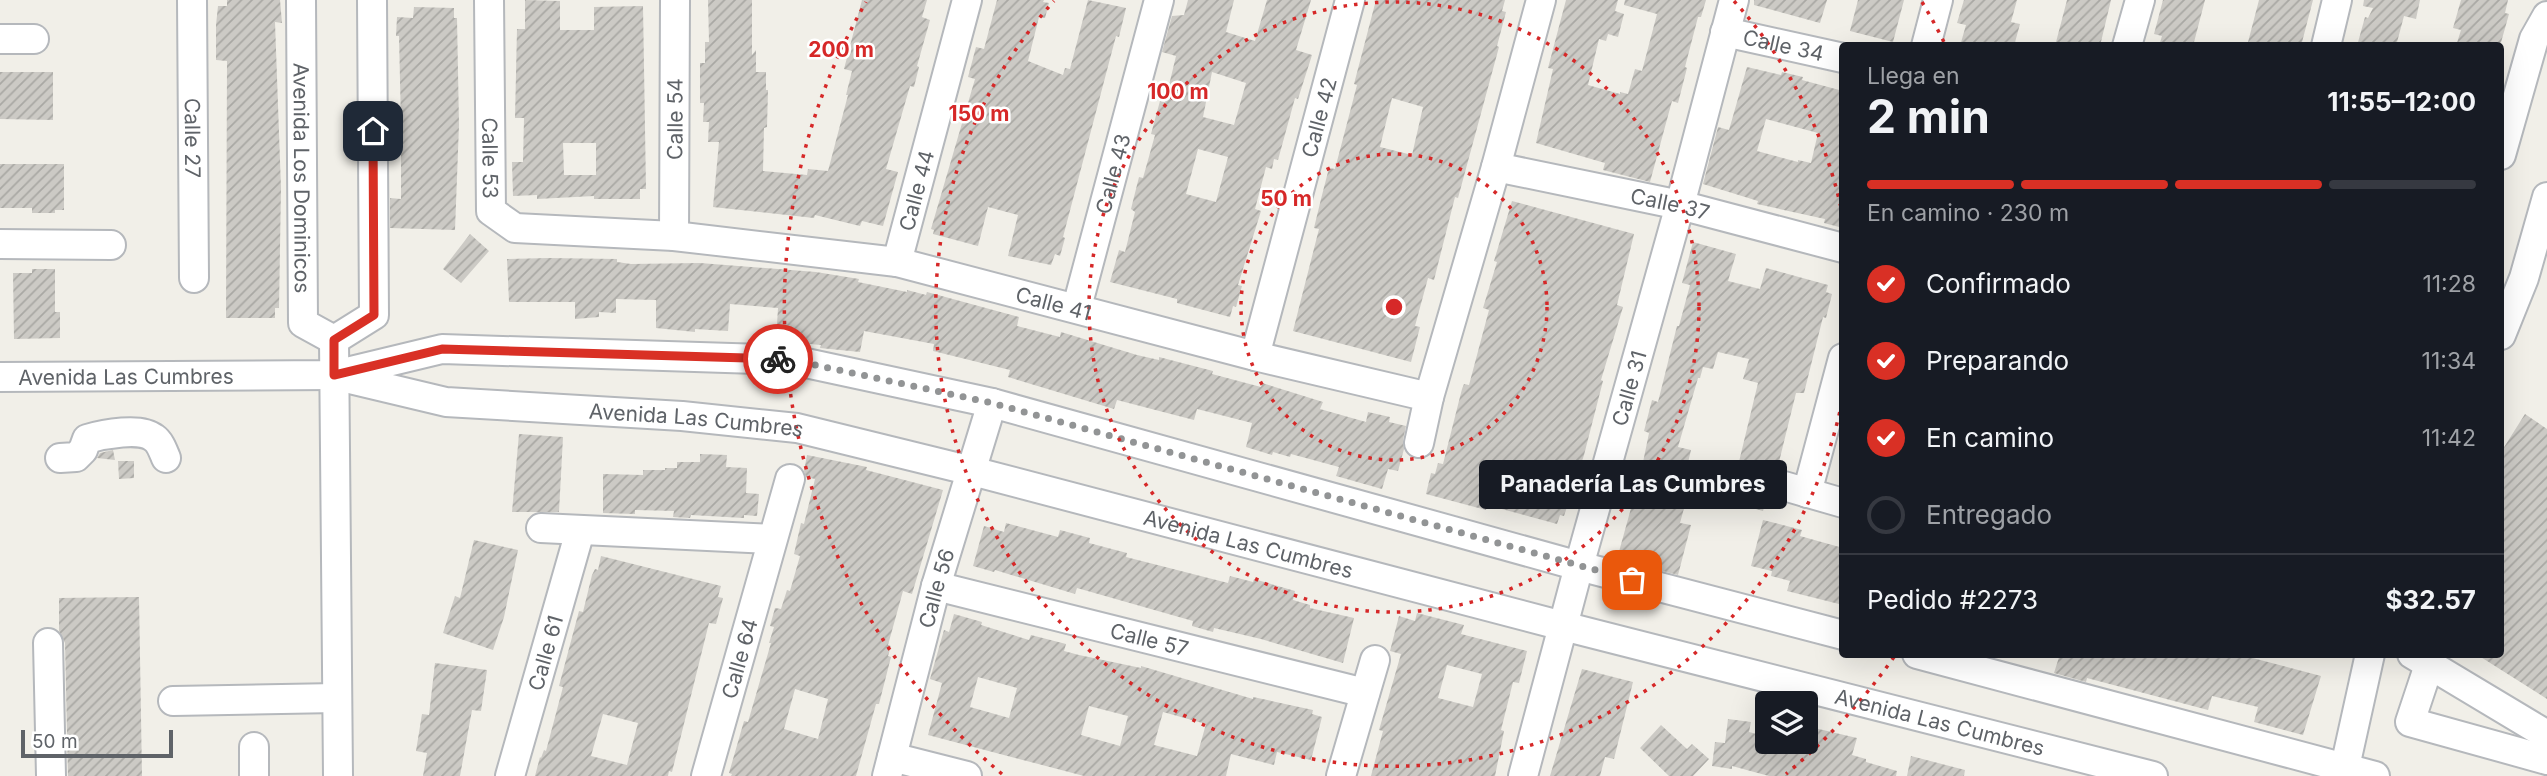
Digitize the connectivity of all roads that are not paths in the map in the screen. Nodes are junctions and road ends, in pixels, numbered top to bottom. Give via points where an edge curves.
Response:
1 (191, 0) edge
2 (301, 0) edge
3 (372, 0) edge
4 (489, 0) edge
5 (675, 0) edge
6 (967, 0) edge
7 (1159, 0) edge
8 (1350, 0) edge
9 (1541, 0) edge
10 (1734, 0) edge
11 (1938, 0) edge
12 (2140, 0) edge
13 (2337, 0) edge
14 (2547, 16) edge
15 (1725, 32) junction
16 (0, 39) edge
17 (34, 39) dead end
18 (1927, 42) edge
19 (2128, 42) edge
20 (2327, 42) edge
21 (1839, 57) edge
22 (2504, 144) edge
23 (1496, 167) junction
24 (2547, 197) edge
25 (1681, 205) junction
26 (674, 236) junction
27 (0, 244) edge
28 (111, 244) dead end
29 (1839, 247) edge
30 (897, 262) junction
31 (194, 278) dead end
32 (1077, 307) junction
33 (2504, 328) edge
34 (334, 340) junction
35 (1255, 356) junction
36 (1839, 369) edge
37 (334, 375) junction
38 (0, 377) edge
39 (1429, 397) junction
40 (992, 403) junction
41 (1419, 443) dead end
42 (60, 458) dead end
43 (166, 458) dead end
44 (972, 471) junction
45 (790, 479) dead end
46 (1839, 502) edge
47 (541, 528) dead end
48 (579, 531) junction
49 (772, 539) junction
50 (1579, 566) junction
51 (936, 586) junction
52 (1563, 626) junction
53 (1839, 634) edge
54 (48, 643) dead end
55 (1932, 658) edge
56 (2369, 658) edge
57 (2417, 658) edge
58 (2419, 658) edge
59 (1375, 660) dead end
60 (1364, 693) junction
61 (337, 698) junction
62 (173, 701) dead end
63 (2547, 735) edge
64 (254, 747) dead end
65 (2547, 760) edge
66 (889, 767) edge
67 (2344, 771) edge
68 (51, 776) edge
69 (254, 776) edge
70 (338, 776) edge
71 (510, 776) edge
72 (706, 776) edge
73 (967, 776) edge
74 (1341, 776) edge
75 (1523, 776) edge
76 (2153, 776) edge
77 (2375, 776) edge

1 - 31 street, Calle 27
2 - 34 street, Avenida Los Dominicos via 303,323
3 - 34 street via 374,315
4 - 26 street, Calle 53 via 491,211 515,228
5 - 26 street, Calle 54
6 - 30 street, Calle 44
7 - 32 street, Calle 43
8 - 35 street, Calle 42
9 - 23 street
10 - 15 street, Calle 31
11 - 18 street
12 - 19 street
13 - 20 street
14 - 22 street via 2534,39
15 - 21 street, Calle 34
15 - 25 street, Calle 31
16 - 17 street
23 - 25 street, Calle 37
23 - 39 street
24 - 33 street
25 - 29 street, Calle 37
25 - 50 street, Calle 31
26 - 30 street, Calle 41
27 - 28 street
30 - 32 street, Calle 41
32 - 35 street, Calle 41
34 - 37 street
35 - 39 street, Calle 41
36 - 46 street via 1795,489
37 - 38 street, Avenida Las Cumbres
37 - 40 street, Avenida Las Cumbres via 442,349 792,360
37 - 44 street, Avenida Las Cumbres via 446,402 797,428
37 - 61 street
39 - 41 street
40 - 44 street, Calle 56
40 - 50 street, Avenida Las Cumbres
42 - 43 street via 76,457 87,439 144,432 157,440
44 - 51 street, Calle 56
44 - 52 street, Avenida Las Cumbres
45 - 49 street, Calle 64
47 - 48 street
48 - 49 street
48 - 71 street, Calle 61
49 - 72 street, Calle 64
50 - 52 street, Calle 31
50 - 53 street, Avenida Las Cumbres
51 - 60 street, Calle 57
51 - 66 street, Calle 56
52 - 75 street, Calle 31
52 - 76 street, Avenida Las Cumbres
54 - 68 street
55 - 67 street
56 - 67 street
57 - 65 street via 2410,722
58 - 63 street
59 - 60 street
60 - 74 street
61 - 62 street
61 - 70 street
64 - 69 street
66 - 73 street
67 - 77 street

